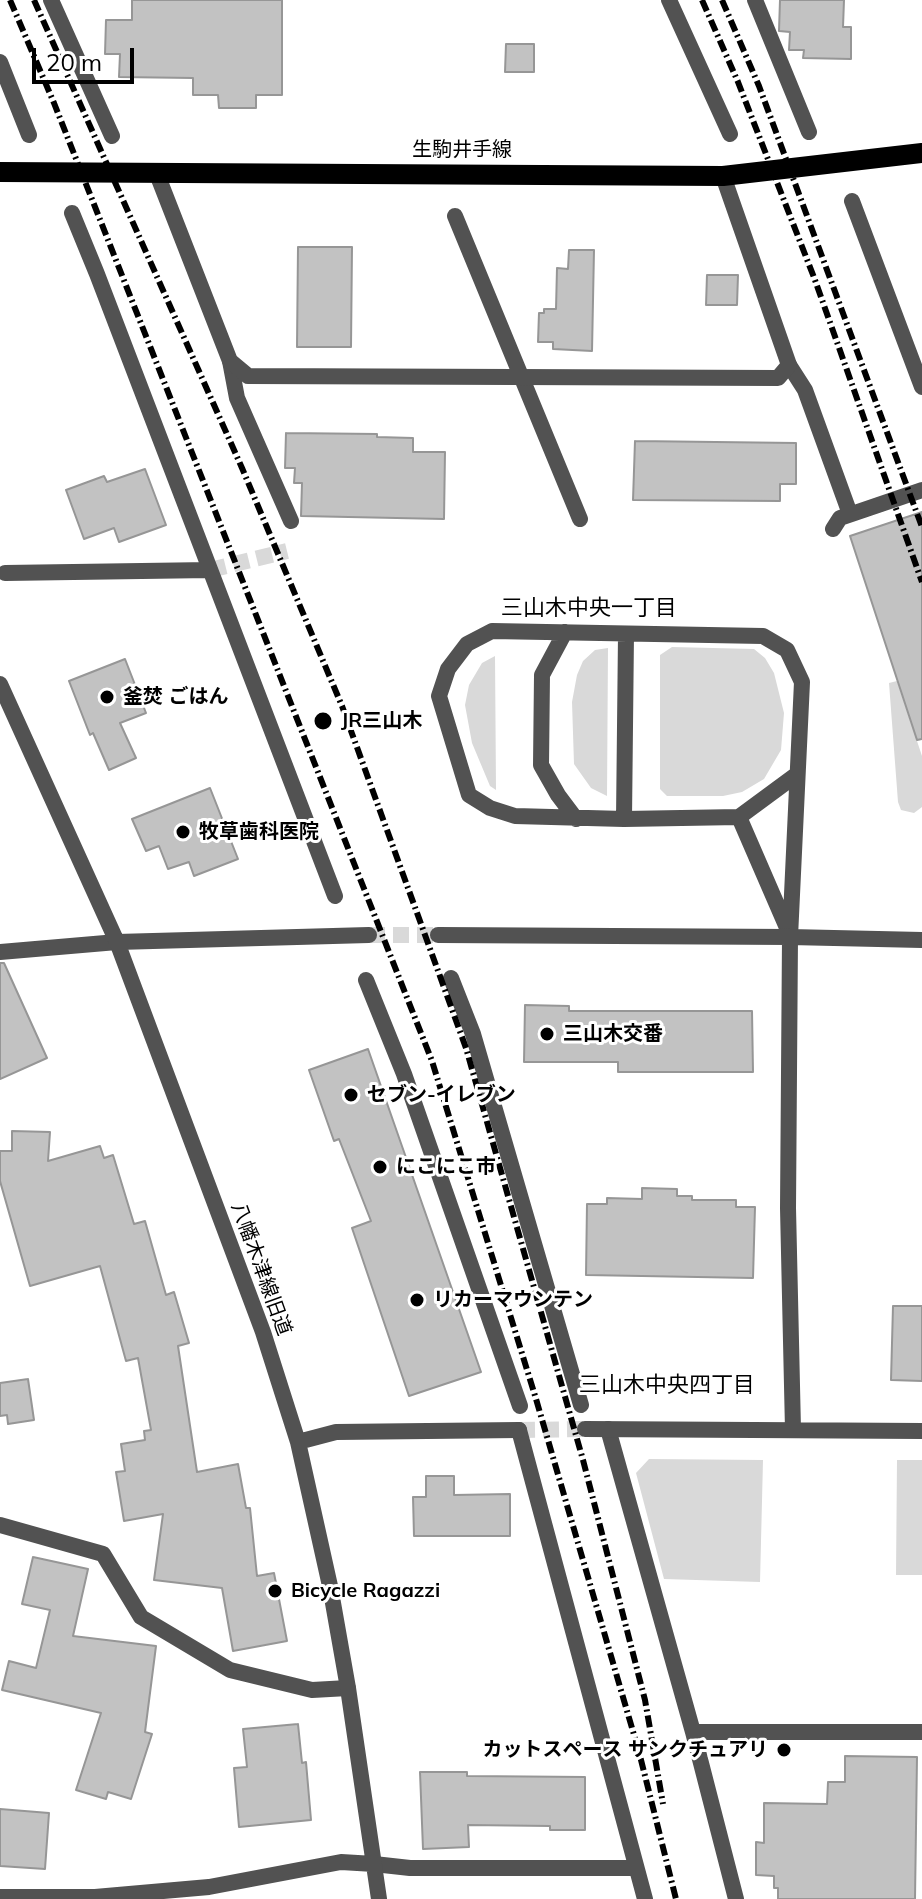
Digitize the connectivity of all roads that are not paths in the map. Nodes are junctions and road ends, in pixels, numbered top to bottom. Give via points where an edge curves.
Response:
1 (51, 0) edge
2 (669, 0) edge
3 (755, 0) edge
4 (0, 62) edge
5 (809, 132) dead end
6 (730, 134) dead end
7 (29, 135) dead end
8 (112, 136) dead end
9 (922, 153) edge
10 (0, 172) edge
11 (157, 174) junction
12 (723, 176) junction
13 (852, 201) dead end
14 (72, 213) dead end
15 (455, 216) dead end
16 (230, 361) junction
17 (789, 365) junction
18 (520, 375) junction
19 (922, 387) edge
20 (922, 490) edge
21 (850, 514) junction
22 (580, 519) dead end
23 (291, 521) dead end
24 (833, 529) dead end
25 (210, 570) junction
26 (5, 573) dead end
27 (565, 632) junction
28 (626, 634) junction
29 (0, 684) edge
30 (796, 775) junction
31 (739, 817) junction
32 (576, 819) junction
33 (624, 819) junction
34 (335, 896) dead end
35 (369, 935) tunnel mouth
36 (438, 935) tunnel mouth
37 (790, 937) junction
38 (922, 940) edge
39 (117, 942) junction
40 (0, 952) edge
41 (451, 978) dead end
42 (366, 980) dead end
43 (581, 1405) dead end
44 (520, 1406) dead end
45 (585, 1429) tunnel mouth
46 (608, 1429) junction
47 (793, 1430) junction
48 (922, 1431) edge
49 (298, 1442) junction
50 (0, 1525) edge
51 (348, 1688) junction
52 (693, 1732) junction
53 (922, 1732) edge
54 (374, 1864) junction
55 (636, 1868) junction
56 (208, 1893) edge
57 (0, 1897) edge
58 (95, 1898) edge
59 (379, 1899) edge
60 (645, 1899) edge
61 (736, 1899) edge

1 - 8 street
2 - 6 street
3 - 5 street
4 - 7 street
9 - 12 main road, 生駒井手線
10 - 11 main road, 生駒井手線
11 - 12 main road, 生駒井手線
11 - 16 street
12 - 17 street
13 - 19 street
14 - 25 street
15 - 18 street
16 - 18 street via 248,376
16 - 23 street via 237,398
17 - 18 street via 778,378
17 - 21 street via 805,390
18 - 22 street
20 - 21 street
21 - 24 street
25 - 26 street
25 - 34 street
27 - 28 street
27 - 32 street via 542,675 541,765
27 - 32 street via 492,631 467,644 448,669 439,696 469,795 515,816
28 - 30 street via 763,636 787,650 802,682
28 - 33 street
29 - 39 street, 八幡木津線旧道
30 - 31 street
30 - 37 street
31 - 33 street
31 - 37 street
32 - 33 street
35 - 39 street
36 - 37 street
37 - 38 street
37 - 47 street
39 - 40 street
39 - 49 street, 八幡木津線旧道 via 254,1305
41 - 43 street via 473,1034
42 - 44 street
45 - 46 street
46 - 47 street
46 - 52 street
47 - 48 street
49 - 51 street, 八幡木津線旧道
49 - 55 street via 336,1432 519,1430
50 - 51 street via 103,1554 141,1617 230,1670 312,1690
51 - 54 street, 八幡木津線旧道
52 - 53 street
52 - 61 street
54 - 55 street
54 - 56 street via 341,1862
54 - 59 street, 八幡木津線旧道
55 - 60 street
56 - 58 street
57 - 58 street

